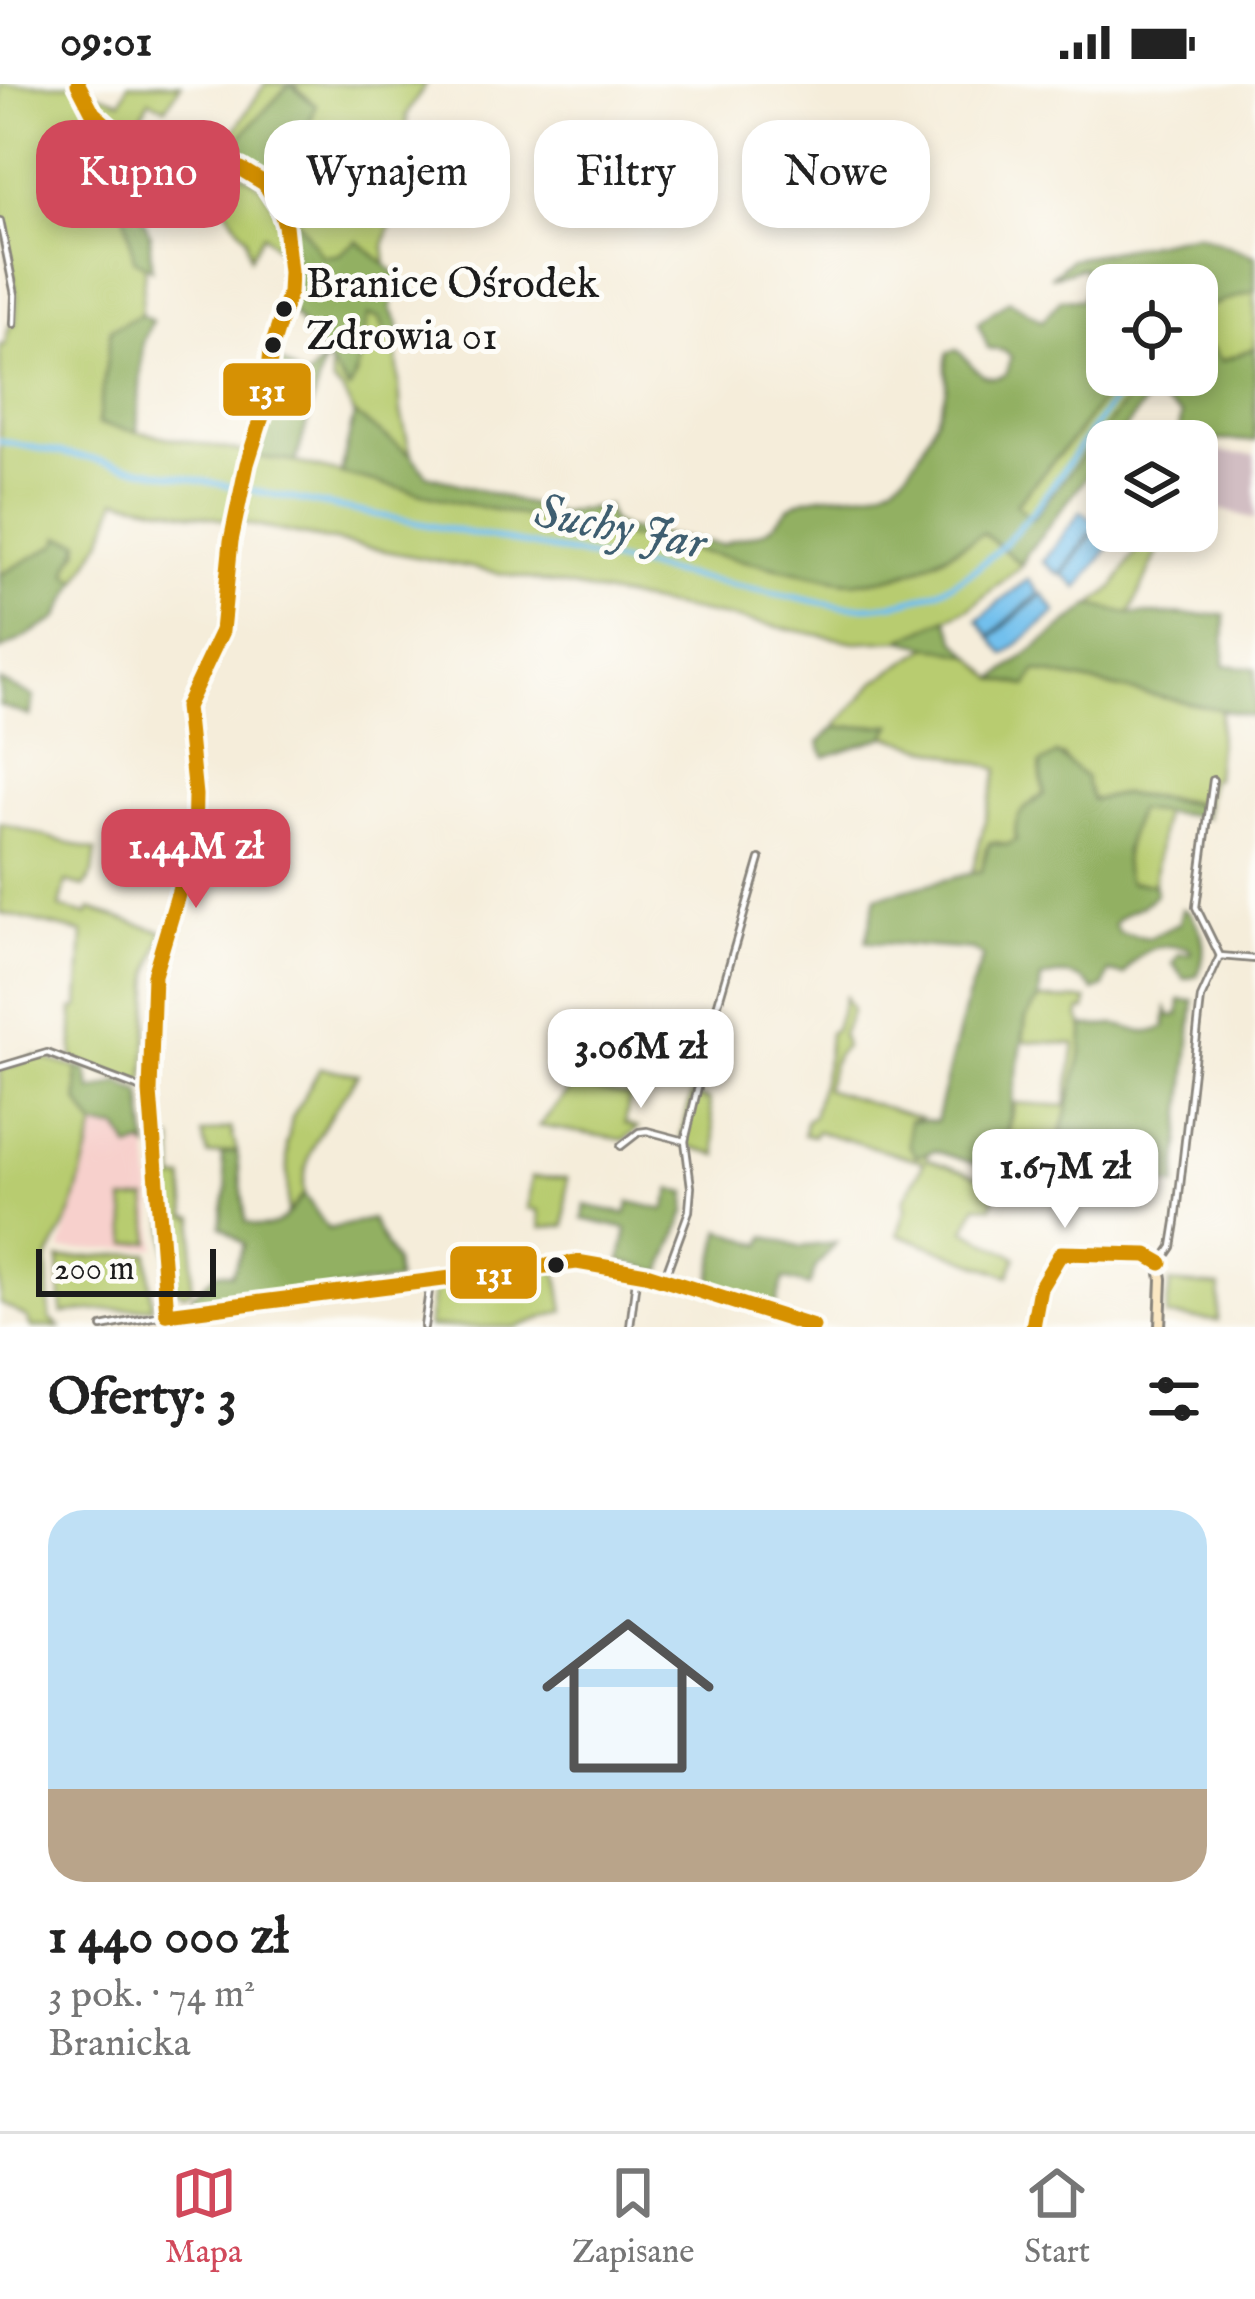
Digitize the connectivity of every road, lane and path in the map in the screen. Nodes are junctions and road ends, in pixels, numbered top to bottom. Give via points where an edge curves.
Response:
1 (78, 84) edge
2 (0, 221) edge
3 (14, 324) dead end
4 (1213, 780) dead end
5 (760, 859) dead end
6 (1220, 956) junction
7 (1255, 959) edge
8 (0, 1067) edge
9 (150, 1092) junction
10 (685, 1141) junction
11 (621, 1146) dead end
12 (1161, 1263) junction
13 (637, 1271) junction
14 (664, 1279) junction
15 (430, 1283) junction
16 (167, 1314) junction
17 (102, 1327) edge
18 (424, 1327) edge
19 (630, 1327) edge
20 (813, 1327) edge
21 (1033, 1327) edge
22 (1160, 1327) edge

1 - 9 street via 111,129 187,148 264,183 288,245 290,289 247,464 222,631 186,707 194,842 154,975
2 - 3 street
4 - 6 street via 1196,907
5 - 10 street
6 - 7 street
6 - 12 street via 1201,998 1176,1222
8 - 9 street via 47,1053
9 - 16 street
10 - 11 street via 639,1132
10 - 14 street via 688,1211
12 - 21 street via 1147,1255 1061,1252 1040,1288
12 - 22 street
13 - 14 street
13 - 15 street via 577,1262
13 - 19 street
14 - 20 street
15 - 16 street
15 - 18 street
16 - 17 street

